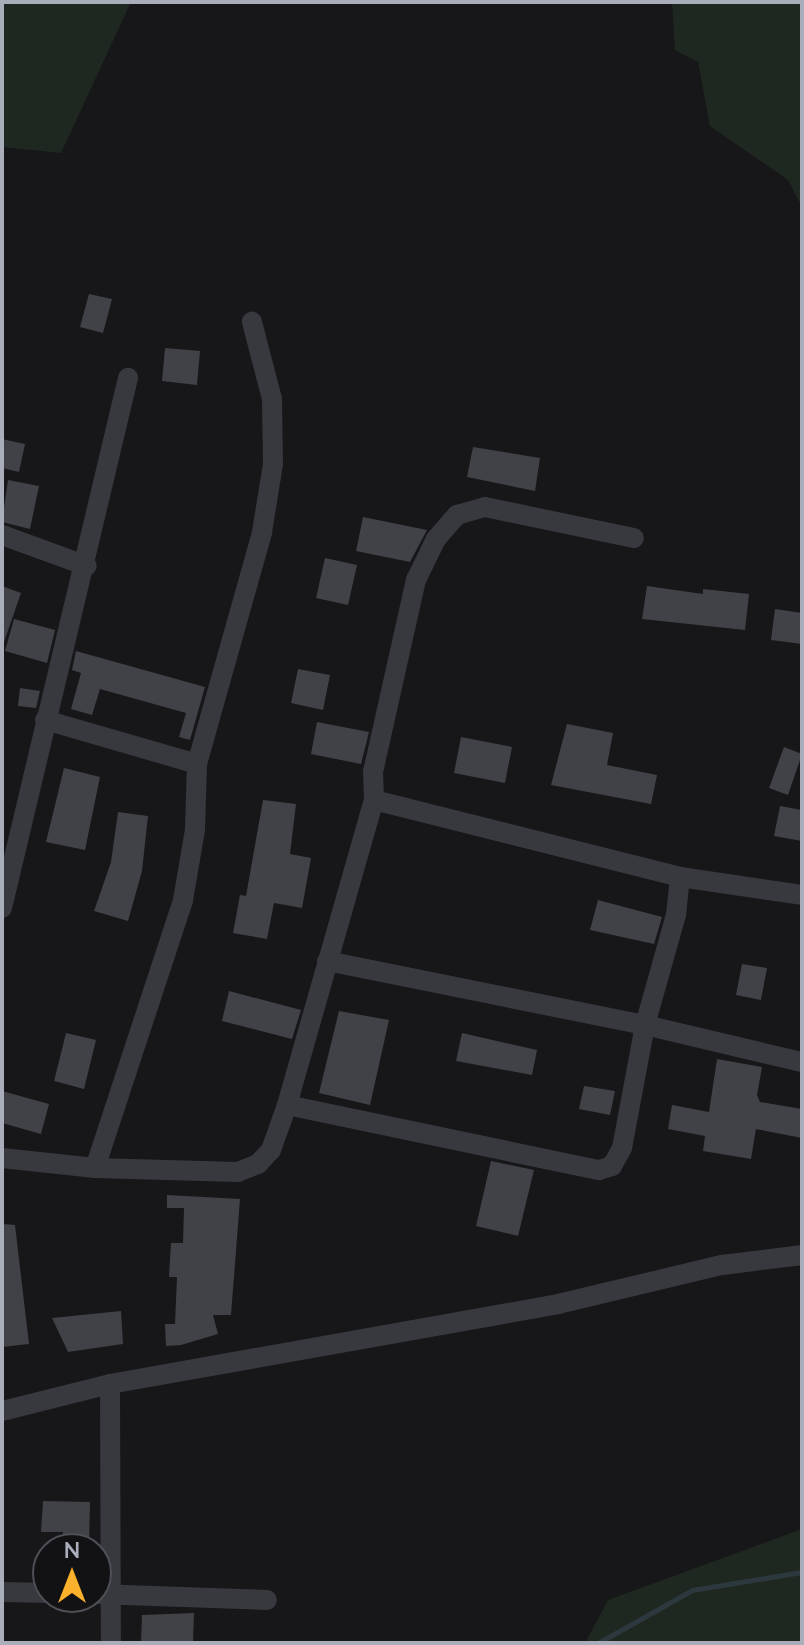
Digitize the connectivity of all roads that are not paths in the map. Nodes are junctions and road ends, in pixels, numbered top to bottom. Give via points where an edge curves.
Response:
1 (252, 322) dead end
2 (128, 378) dead end
3 (2, 535) edge
4 (634, 538) dead end
5 (87, 566) junction
6 (45, 720) junction
7 (197, 764) junction
8 (374, 800) junction
9 (7, 870) edge
10 (680, 877) junction
11 (802, 895) edge
12 (2, 908) edge
13 (327, 961) junction
14 (645, 1025) junction
15 (802, 1062) edge
16 (287, 1105) junction
17 (2, 1158) edge
18 (95, 1168) junction
19 (802, 1255) edge
20 (110, 1384) junction
21 (2, 1411) edge
22 (106, 1533) edge
23 (2, 1592) edge
24 (32, 1593) edge
25 (112, 1594) edge
26 (267, 1600) dead end
27 (107, 1613) edge
28 (111, 1643) edge

1 - 7 street via 268,368 273,464 254,566
2 - 5 street
3 - 5 street
4 - 8 street via 514,509 485,507 457,515 436,539 416,580 373,772
5 - 6 street
6 - 7 street
6 - 9 street
7 - 18 street via 195,830 183,900 165,968
8 - 10 street
8 - 13 street
9 - 12 street
10 - 11 street
10 - 14 street via 676,915
13 - 14 street
13 - 16 street
14 - 15 street
14 - 16 street via 622,1148 612,1166 599,1170
16 - 18 street via 271,1150 258,1164 238,1172
17 - 18 street
19 - 20 street via 722,1265 558,1304
20 - 21 street
20 - 22 street
23 - 24 street
25 - 26 street
27 - 28 street

